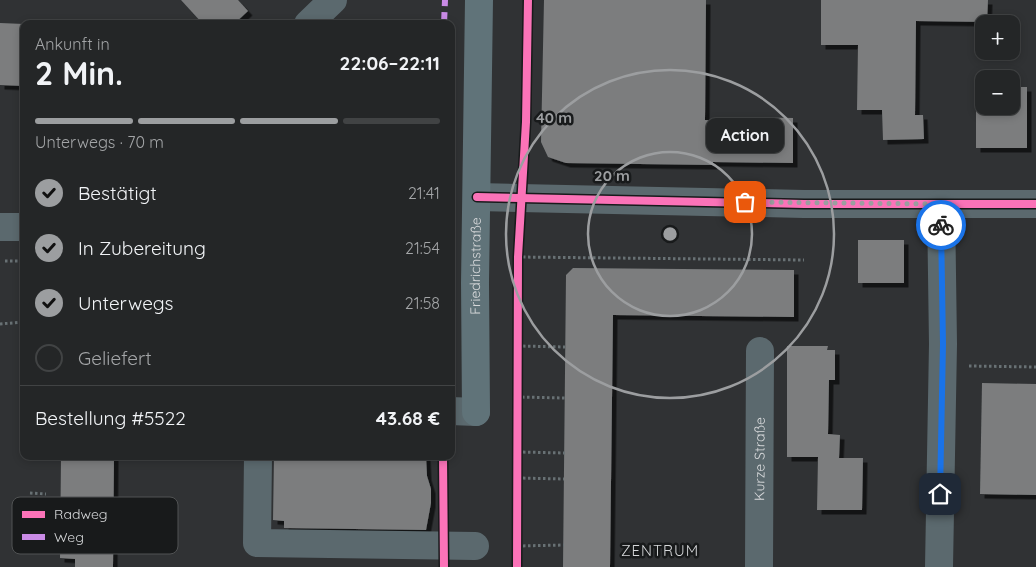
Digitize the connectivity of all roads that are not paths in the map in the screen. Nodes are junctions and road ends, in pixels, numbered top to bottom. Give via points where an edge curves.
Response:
1 (333, 0) edge
2 (480, 0) edge
3 (312, 20) edge
4 (477, 197) junction
5 (941, 204) junction
6 (1036, 204) edge
7 (0, 227) edge
8 (20, 227) edge
9 (760, 351) dead end
10 (464, 411) edge
11 (258, 460) edge
12 (475, 546) dead end
13 (759, 567) edge
14 (939, 567) edge

1 - 3 street
2 - 4 main road, Friedrichstraße
4 - 5 street
4 - 10 main road, Friedrichstraße via 475,283
5 - 6 street
5 - 14 street
7 - 8 street
9 - 13 street, Kurze Straße
11 - 12 street via 257,543

